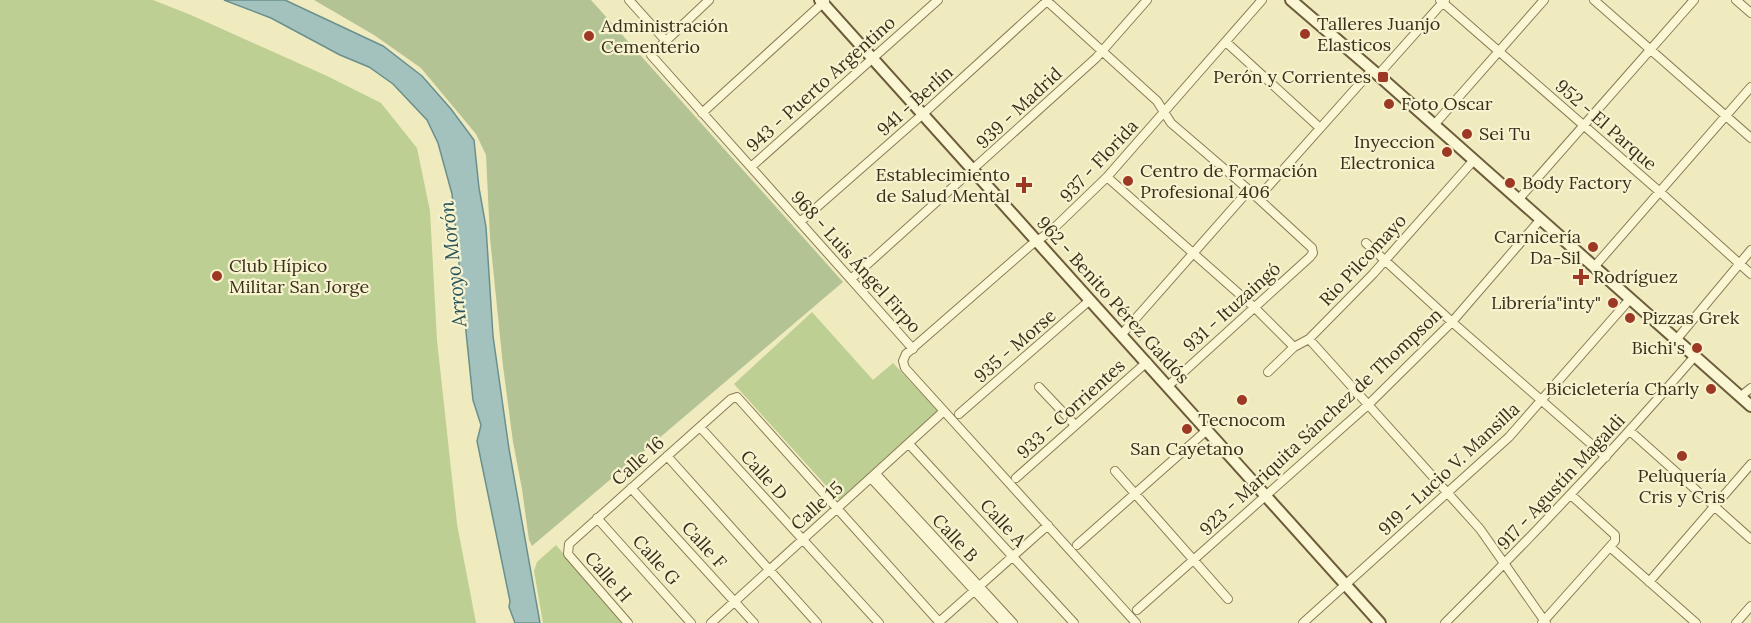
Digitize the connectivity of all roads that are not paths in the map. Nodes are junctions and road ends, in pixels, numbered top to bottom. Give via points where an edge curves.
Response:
1 (629, 0) edge
2 (709, 0) edge
3 (938, 0) edge
4 (1047, 0) edge
5 (1147, 0) edge
6 (1262, 0) edge
7 (1291, 0) edge
8 (1544, 0) edge
9 (1594, 0) edge
10 (1694, 0) edge
11 (1737, 0) edge
12 (823, 1) edge
13 (1442, 1) edge
14 (1751, 13) edge
15 (665, 40) junction
16 (1226, 42) junction
17 (1651, 50) junction
18 (1101, 51) junction
19 (1500, 51) junction
20 (873, 59) junction
21 (1375, 72) junction
22 (1751, 87) edge
23 (1164, 112) junction
24 (702, 113) junction
25 (924, 114) junction
26 (1726, 115) junction
27 (1434, 125) junction
28 (1584, 126) junction
29 (1320, 128) junction
30 (1751, 138) edge
31 (1473, 160) junction
32 (751, 167) junction
33 (974, 170) junction
34 (1107, 177) junction
35 (1249, 190) junction
36 (1660, 192) junction
37 (1258, 198) junction
38 (1518, 200) junction
39 (1540, 220) junction
40 (800, 222) junction
41 (1037, 241) junction
42 (1366, 243) dead end
43 (1751, 250) edge
44 (1193, 254) junction
45 (1384, 261) junction
46 (1740, 263) junction
47 (1594, 267) junction
48 (1751, 274) edge
49 (851, 279) junction
50 (1630, 299) junction
51 (1090, 300) junction
52 (1254, 307) junction
53 (1452, 322) junction
54 (1122, 334) junction
55 (1309, 339) junction
56 (1677, 340) junction
57 (1294, 347) junction
58 (913, 349) junction
59 (1695, 356) junction
60 (1147, 362) junction
61 (1268, 372) dead end
62 (1168, 386) junction
63 (1039, 387) dead end
64 (1751, 388) edge
65 (1741, 396) junction
66 (1541, 401) junction
67 (1369, 404) junction
68 (1751, 406) edge
69 (944, 411) junction
70 (959, 414) dead end
71 (1075, 425) junction
72 (700, 427) junction
73 (1207, 430) junction
74 (1630, 431) junction
75 (909, 444) junction
76 (667, 456) junction
77 (1606, 457) junction
78 (1751, 464) edge
79 (1115, 471) dead end
80 (874, 476) junction
81 (1016, 478) dead end
82 (631, 488) junction
83 (1447, 493) junction
84 (1136, 494) junction
85 (1266, 495) junction
86 (1571, 495) junction
87 (1714, 506) junction
88 (837, 508) junction
89 (597, 518) junction
90 (1048, 525) junction
91 (803, 539) junction
92 (1751, 539) edge
93 (1077, 545) dead end
94 (1610, 548) junction
95 (567, 551) joint
96 (1012, 556) junction
97 (1194, 560) junction
98 (1505, 564) junction
99 (769, 570) junction
100 (1649, 582) junction
101 (1346, 585) junction
102 (977, 588) junction
103 (1228, 599) dead end
104 (735, 602) junction
105 (1751, 606) edge
106 (1137, 610) dead end
107 (1544, 622) edge
108 (628, 623) edge
109 (691, 623) edge
110 (711, 623) edge
111 (754, 623) edge
112 (817, 623) edge
113 (879, 623) edge
114 (939, 623) edge
115 (1004, 623) edge
116 (1012, 623) edge
117 (1074, 623) edge
118 (1136, 623) edge
119 (1303, 623) edge
120 (1380, 623) edge
121 (1445, 623) edge
122 (1696, 623) edge
123 (1736, 623) edge

1 - 15 street
2 - 15 street
3 - 20 street, 943 - Puerto Argentino
4 - 18 street
4 - 25 street, 941 - Berlín
5 - 18 street, 939 - Madrid
6 - 16 street, 937 - Florida
7 - 21 main road
8 - 19 street
9 - 17 street
10 - 17 street
11 - 14 street
12 - 20 main road, 962 - Benito Pérez Galdós
12 - 24 street
13 - 19 street, 952 - El Parque
13 - 21 street
15 - 24 street, 968 - Luis Ángel Firpo via 651,55
16 - 23 street, 937 - Florida
16 - 29 street
17 - 26 street
17 - 28 street
18 - 23 street via 1157,101
18 - 33 street, 939 - Madrid
19 - 27 street
19 - 28 street, 952 - El Parque
20 - 25 main road, 962 - Benito Pérez Galdós
20 - 32 street, 943 - Puerto Argentino
21 - 27 main road
21 - 29 street
22 - 26 street
23 - 34 street, 937 - Florida
23 - 35 street via 1171,123
24 - 32 street, 968 - Luis Ángel Firpo
25 - 33 main road, 962 - Benito Pérez Galdós
25 - 40 street, 941 - Berlín
26 - 30 street
26 - 36 street
27 - 31 main road
28 - 36 street, 952 - El Parque
28 - 38 street
29 - 37 street
31 - 38 main road
31 - 45 street, Rio Pilcomayo
32 - 40 street, 968 - Luis Ángel Firpo
33 - 41 main road, 962 - Benito Pérez Galdós
33 - 49 street, 939 - Madrid
34 - 41 street, 937 - Florida
34 - 44 street
35 - 37 street
35 - 44 street, 933 - Corrientes
36 - 46 street, 952 - El Parque
36 - 47 street
37 - 52 street, 931 - Ituzaingó via 1313,253
38 - 39 main road
39 - 47 main road
39 - 53 street, 923 - Mariquita Sánchez de Thompson
40 - 49 street, 968 - Luis Ángel Firpo
41 - 51 main road, 962 - Benito Pérez Galdós
41 - 58 street, 937 - Florida
42 - 45 street
43 - 46 street
44 - 52 street
44 - 54 street, 933 - Corrientes
45 - 53 street
45 - 55 street, Rio Pilcomayo
46 - 48 street, 952 - El Parque
46 - 56 street
47 - 50 main road
49 - 58 street, 968 - Luis Ángel Firpo
50 - 56 main road
50 - 66 street, 919 - Lucio V. Mansilla
51 - 54 main road, 962 - Benito Pérez Galdós
51 - 70 street, 935 - Morse
52 - 57 street
52 - 62 street, 931 - Ituzaingó
53 - 66 street
53 - 67 street, 923 - Mariquita Sánchez de Thompson
54 - 60 main road, 962 - Benito Pérez Galdós
55 - 57 street, Rio Pilcomayo
55 - 67 street
56 - 59 main road
57 - 61 street, Rio Pilcomayo
58 - 69 street, 968 - Luis Ángel Firpo via 904,356 904,368
59 - 65 main road
59 - 74 street, 917 - Agustín Magaldi
60 - 62 main road, 962 - Benito Pérez Galdós
60 - 71 street, 933 - Corrientes
62 - 73 main road, 962 - Benito Pérez Galdós
63 - 71 street
64 - 65 street
65 - 68 main road
66 - 77 street
66 - 83 street, 919 - Lucio V. Mansilla via 1509,437
67 - 83 street
67 - 85 street, 923 - Mariquita Sánchez de Thompson
69 - 75 street, Calle 15
69 - 90 street, 968 - Luis Ángel Firpo
71 - 81 street, 933 - Corrientes
72 - 76 street, Calle 16
72 - 88 street, Calle 16 via 734,397 739,399
72 - 91 street, Calle D
73 - 84 street
73 - 85 main road, 962 - Benito Pérez Galdós
74 - 77 street, 917 - Agustín Magaldi
74 - 87 street
75 - 80 street, Calle 15
75 - 96 street, Calle A
76 - 82 street, Calle 16
76 - 99 street
77 - 86 street, 917 - Agustín Magaldi
78 - 87 street
79 - 84 street
80 - 88 street, Calle 15
80 - 102 street, Calle B
82 - 89 street, Calle 16
82 - 104 street, Calle F
83 - 98 street
83 - 101 street, 919 - Lucio V. Mansilla
84 - 93 street
84 - 97 street
85 - 97 street, 923 - Mariquita Sánchez de Thompson
85 - 101 main road, 962 - Benito Pérez Galdós
86 - 94 street via 1615,535 1616,541
86 - 98 street, 917 - Agustín Magaldi
87 - 92 street
87 - 100 street
88 - 91 street, Calle 15
88 - 114 street
89 - 95 street, Calle 16 via 568,544
89 - 109 street, Calle G
90 - 96 street
90 - 118 street, 968 - Luis Ángel Firpo
91 - 99 street, Calle 15
91 - 113 street, Calle D
94 - 100 street
94 - 107 street
95 - 108 street, Calle H
96 - 102 street
96 - 117 street, Calle A
97 - 103 street
97 - 106 street, 923 - Mariquita Sánchez de Thompson
98 - 107 street
98 - 121 street, 917 - Agustín Magaldi
99 - 104 street, Calle 15
99 - 112 street
100 - 122 street
101 - 119 street, 919 - Lucio V. Mansilla
101 - 120 main road, 962 - Benito Pérez Galdós
102 - 114 street
102 - 115 street, Calle B
102 - 116 street, Calle B
104 - 110 street, Calle 15
104 - 111 street, Calle F
105 - 123 street

